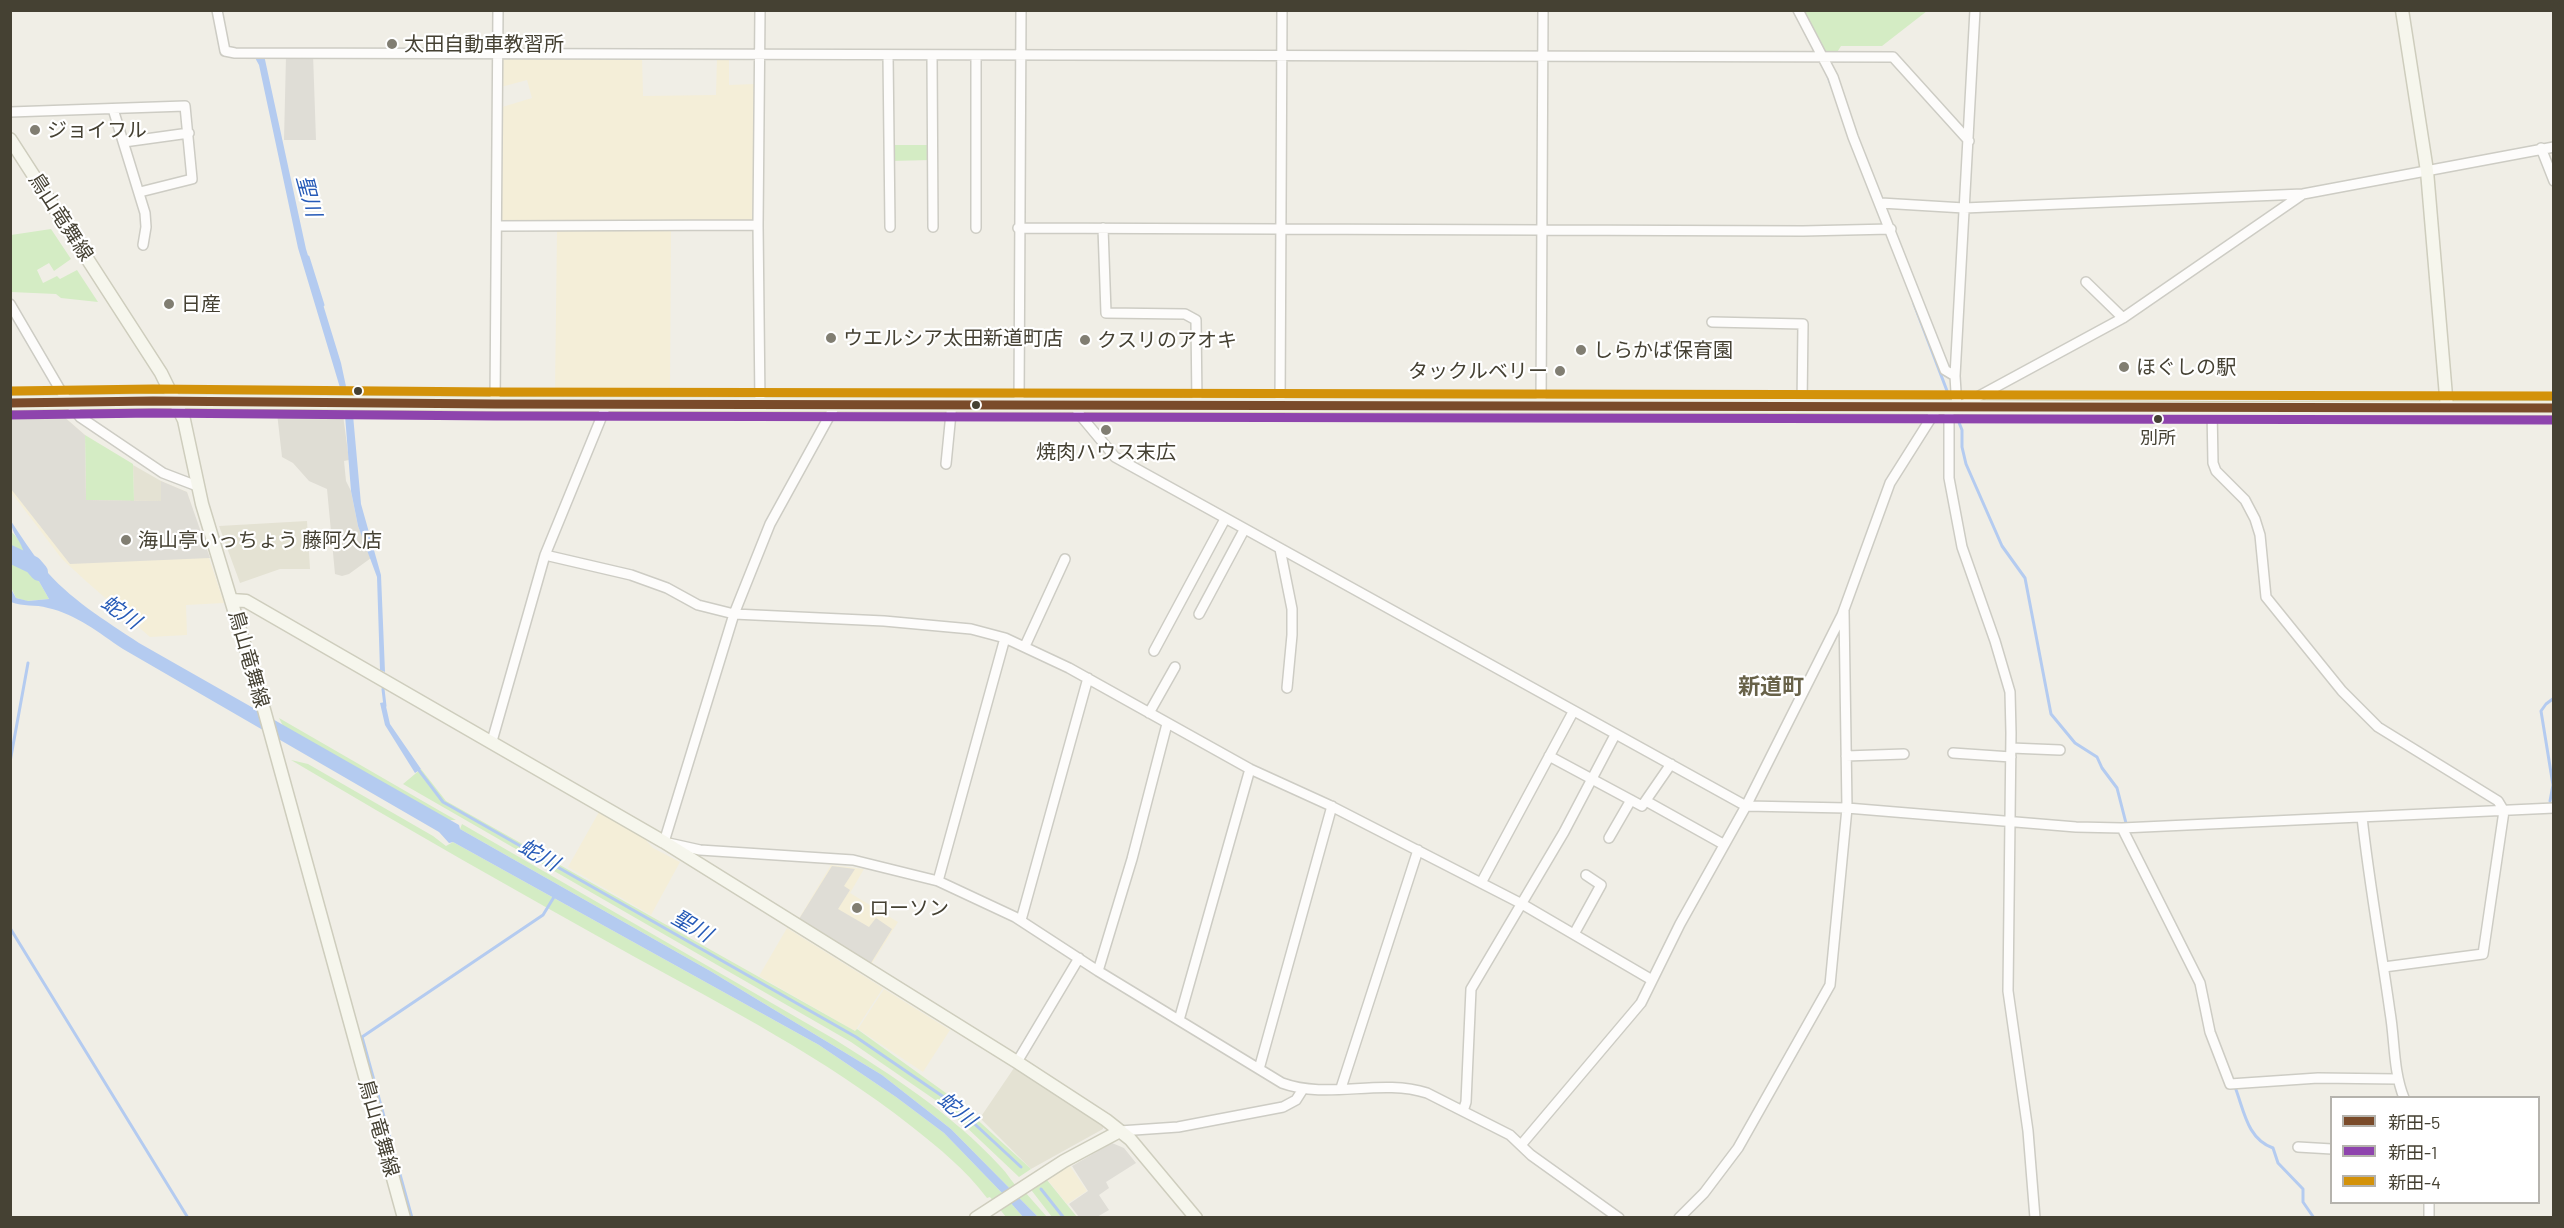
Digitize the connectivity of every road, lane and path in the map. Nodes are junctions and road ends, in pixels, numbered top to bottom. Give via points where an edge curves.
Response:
1 (217, 10) edge
2 (498, 10) edge
3 (760, 10) edge
4 (1021, 10) edge
5 (1282, 10) edge
6 (1543, 10) edge
7 (1798, 10) edge
8 (1975, 10) edge
9 (2402, 10) edge
10 (498, 53) junction
11 (760, 55) junction
12 (888, 55) junction
13 (932, 55) junction
14 (976, 55) junction
15 (1021, 55) junction
16 (1281, 55) junction
17 (1542, 56) junction
18 (1821, 57) junction
19 (113, 110) junction
20 (10, 112) edge
21 (189, 133) junction
22 (10, 139) edge
23 (1969, 141) junction
24 (123, 142) junction
25 (2553, 147) edge
26 (2541, 148) junction
27 (2427, 171) junction
28 (2553, 182) edge
29 (140, 192) junction
30 (2303, 194) junction
31 (1881, 203) junction
32 (1964, 207) junction
33 (758, 225) junction
34 (497, 226) junction
35 (890, 227) dead end
36 (933, 227) dead end
37 (976, 228) dead end
38 (1018, 228) junction
39 (1103, 228) junction
40 (1281, 228) junction
41 (1542, 229) junction
42 (1891, 229) junction
43 (143, 245) dead end
44 (2086, 282) dead end
45 (10, 303) edge
46 (14, 316) edge
47 (2123, 318) junction
48 (1712, 322) dead end
49 (1955, 376) junction
50 (177, 402) junction
51 (10, 403) edge
52 (68, 403) junction
53 (604, 403) junction
54 (952, 403) junction
55 (495, 404) junction
56 (760, 404) junction
57 (836, 404) junction
58 (1019, 404) junction
59 (1074, 404) junction
60 (1197, 405) junction
61 (1280, 405) junction
62 (1541, 406) junction
63 (1802, 406) junction
64 (1948, 408) junction
65 (2447, 408) junction
66 (2553, 408) edge
67 (2212, 409) junction
68 (946, 464) dead end
69 (197, 486) junction
70 (1225, 519) junction
71 (1244, 530) junction
72 (1280, 549) junction
73 (545, 555) junction
74 (1065, 559) dead end
75 (232, 600) junction
76 (1844, 609) junction
77 (734, 614) junction
78 (1199, 614) dead end
79 (1005, 638) junction
80 (1025, 646) junction
81 (1154, 651) dead end
82 (1175, 667) dead end
83 (1088, 678) junction
84 (1287, 688) dead end
85 (1573, 712) junction
86 (1149, 713) junction
87 (1167, 724) junction
88 (1615, 735) junction
89 (492, 741) junction
90 (2060, 750) dead end
91 (2011, 752) junction
92 (1953, 753) dead end
93 (1904, 754) dead end
94 (1549, 756) junction
95 (1846, 756) junction
96 (1671, 764) junction
97 (1250, 769) junction
98 (1592, 780) junction
99 (1631, 800) junction
100 (1646, 801) junction
101 (1332, 806) junction
102 (1746, 806) junction
103 (1847, 808) junction
104 (2553, 808) edge
105 (2504, 811) junction
106 (2362, 817) junction
107 (2009, 821) junction
108 (2122, 828) junction
109 (1609, 838) dead end
110 (664, 842) junction
111 (1723, 844) junction
112 (1418, 850) junction
113 (1586, 875) dead end
114 (938, 881) junction
115 (1481, 883) junction
116 (1522, 904) junction
117 (1021, 920) junction
118 (1574, 934) junction
119 (1079, 958) junction
120 (2384, 967) junction
121 (1098, 971) junction
122 (1652, 980) junction
123 (1179, 1020) junction
124 (1017, 1062) junction
125 (1258, 1069) junction
126 (2397, 1079) junction
127 (1341, 1088) junction
128 (1303, 1089) junction
129 (2403, 1096) edge
130 (1463, 1111) junction
131 (1120, 1131) junction
132 (1521, 1144) junction
133 (2298, 1147) dead end
134 (2330, 1149) edge
135 (404, 1218) edge
136 (976, 1218) edge
137 (1196, 1218) edge
138 (1619, 1218) edge
139 (1679, 1218) edge
140 (2035, 1218) edge

1 - 10 street via 225,51
2 - 10 street
3 - 11 street
4 - 15 street
5 - 16 street
6 - 17 street
7 - 18 street
8 - 23 street
9 - 27 street
10 - 11 street
10 - 34 street
11 - 12 street
11 - 33 street
12 - 13 street
12 - 35 street
13 - 14 street
13 - 36 street
14 - 15 street
14 - 37 street
15 - 16 street
15 - 38 street
16 - 17 street
16 - 40 street
17 - 18 street
17 - 41 street
18 - 23 street via 1893,57
18 - 31 street via 1833,77
19 - 20 street
19 - 21 street via 185,106
19 - 24 street
21 - 24 street
21 - 29 street via 192,178
22 - 50 street, 鳥山竜舞線
23 - 32 street
24 - 29 street
25 - 26 street
26 - 27 street
26 - 28 street
27 - 30 street
27 - 65 street
29 - 43 street via 147,219
30 - 32 street
30 - 47 street
31 - 32 street
31 - 42 street
32 - 49 street
33 - 34 street
33 - 56 street
34 - 55 street
38 - 39 street
38 - 58 street
39 - 40 street
39 - 60 street via 1106,313 1185,314 1196,320
40 - 41 street
40 - 61 street
41 - 42 street
41 - 62 street
42 - 49 street via 1946,370
44 - 47 street
45 - 46 street
46 - 52 street
47 - 64 street
48 - 63 street via 1803,324
49 - 64 street
50 - 52 main road
50 - 55 main road
50 - 69 street, 鳥山竜舞線 via 187,430
51 - 52 main road
52 - 69 street via 80,417 121,447 163,473
53 - 55 main road
53 - 56 main road
53 - 73 street
54 - 57 main road
54 - 58 main road
54 - 68 street
56 - 57 main road
57 - 77 street via 770,525
58 - 59 main road
59 - 60 main road
59 - 70 street via 1115,457
60 - 61 main road
61 - 62 main road
62 - 63 main road
63 - 64 main road
64 - 67 main road
64 - 76 street via 1890,483
64 - 91 street via 1949,478 1962,546 2010,692
65 - 66 main road
65 - 67 main road
67 - 105 street via 2213,463 2245,500 2255,519 2266,597 2342,691 2378,727 2498,801
69 - 75 street, 鳥山竜舞線
70 - 71 street
70 - 81 street
71 - 72 street
71 - 78 street
72 - 84 street via 1292,609
72 - 85 street
73 - 77 street via 631,575 698,604
73 - 89 street
74 - 80 street
75 - 89 street via 246,601
75 - 135 street, 鳥山竜舞線
76 - 95 street
76 - 102 street
77 - 79 street via 884,621 971,629
77 - 110 street
79 - 80 street
79 - 114 street
80 - 83 street
82 - 86 street
83 - 86 street
83 - 117 street
85 - 88 street
85 - 94 street
86 - 87 street
87 - 97 street
87 - 121 street
88 - 96 street
88 - 98 street
89 - 110 street
90 - 91 street
91 - 92 street
91 - 107 street
93 - 95 street
94 - 98 street
94 - 115 street
95 - 103 street
96 - 100 street
96 - 102 street
97 - 101 street
97 - 123 street
98 - 99 street
98 - 116 street
99 - 100 street via 1642,806
99 - 109 street
100 - 111 street
101 - 112 street
101 - 125 street
102 - 103 street
102 - 111 street
103 - 107 street
103 - 139 street via 1830,984 1738,1148 1704,1193
104 - 105 street
105 - 106 street
105 - 120 street via 2483,954
106 - 108 street
106 - 120 street via 2370,896
107 - 108 street
107 - 140 street via 2008,991 2028,1131
108 - 126 street via 2200,983 2210,1032 2230,1084 2318,1078
110 - 114 street via 700,850 854,860
110 - 124 street
111 - 122 street
112 - 115 street
112 - 127 street
113 - 118 street via 1601,885
114 - 117 street
115 - 116 street
116 - 118 street
116 - 130 street via 1471,988
117 - 119 street
118 - 122 street
119 - 121 street
119 - 124 street
120 - 126 street
121 - 123 street
122 - 132 street via 1641,1003
123 - 125 street
124 - 131 street
125 - 128 street via 1282,1083
126 - 129 street
127 - 128 street
127 - 130 street via 1413,1089
128 - 131 street via 1296,1100 1283,1107 1178,1127
130 - 132 street
131 - 136 street via 1064,1161
131 - 137 street via 1134,1142
132 - 138 street
133 - 134 street

